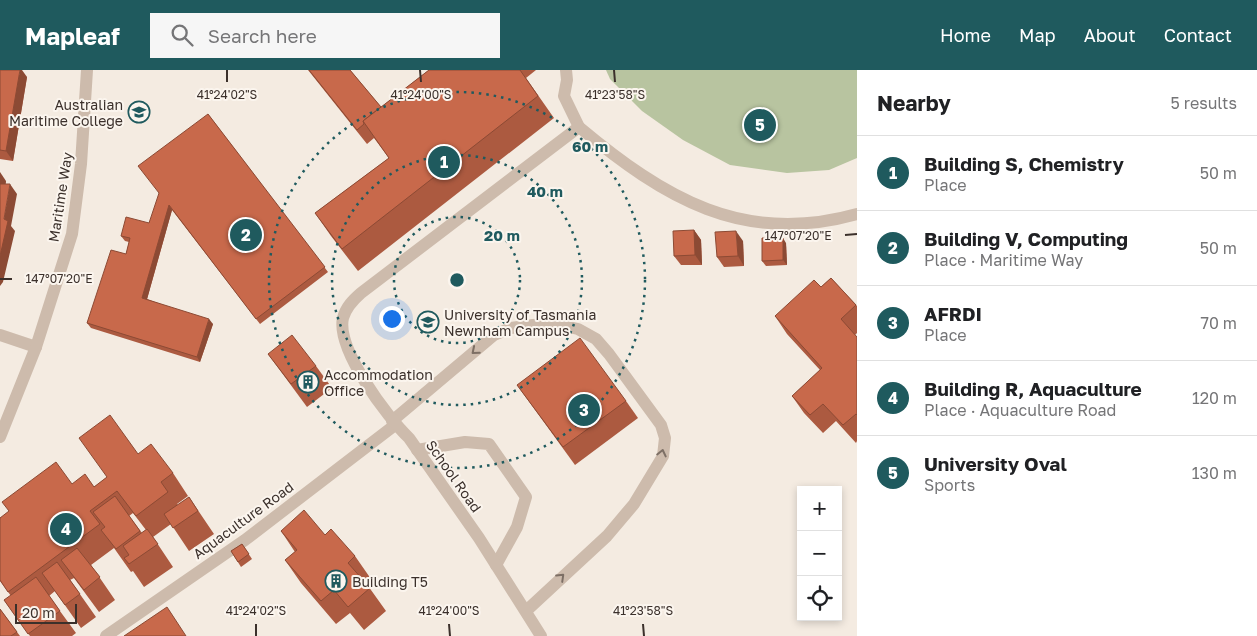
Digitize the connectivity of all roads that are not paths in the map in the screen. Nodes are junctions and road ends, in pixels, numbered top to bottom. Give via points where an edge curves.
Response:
1 (87, 70) edge
2 (566, 70) edge
3 (579, 127) junction
4 (857, 214) edge
5 (0, 335) edge
6 (36, 347) junction
7 (394, 423) junction
8 (0, 437) edge
9 (417, 450) junction
10 (496, 565) junction
11 (526, 611) junction
12 (106, 636) edge
13 (542, 636) edge

1 - 6 street, Maritime Way via 82,164 72,234
2 - 3 street via 564,96
3 - 4 street via 613,156 669,192 729,218 784,225 838,220
3 - 7 street, School Road via 350,304 343,318 342,333 349,354
5 - 6 street
6 - 8 street, Maritime Way
7 - 9 street, School Road
11 -> 7 street, Aquaculture Road via 607,536 634,504 663,456 665,438 661,424 596,339 578,329 554,324 511,328 494,335
7 - 12 street, Aquaculture Road via 245,540
9 - 10 street, School Road
9 - 10 street via 465,442 489,444 526,497 518,527
10 - 11 street, School Road
11 - 13 street, School Road

